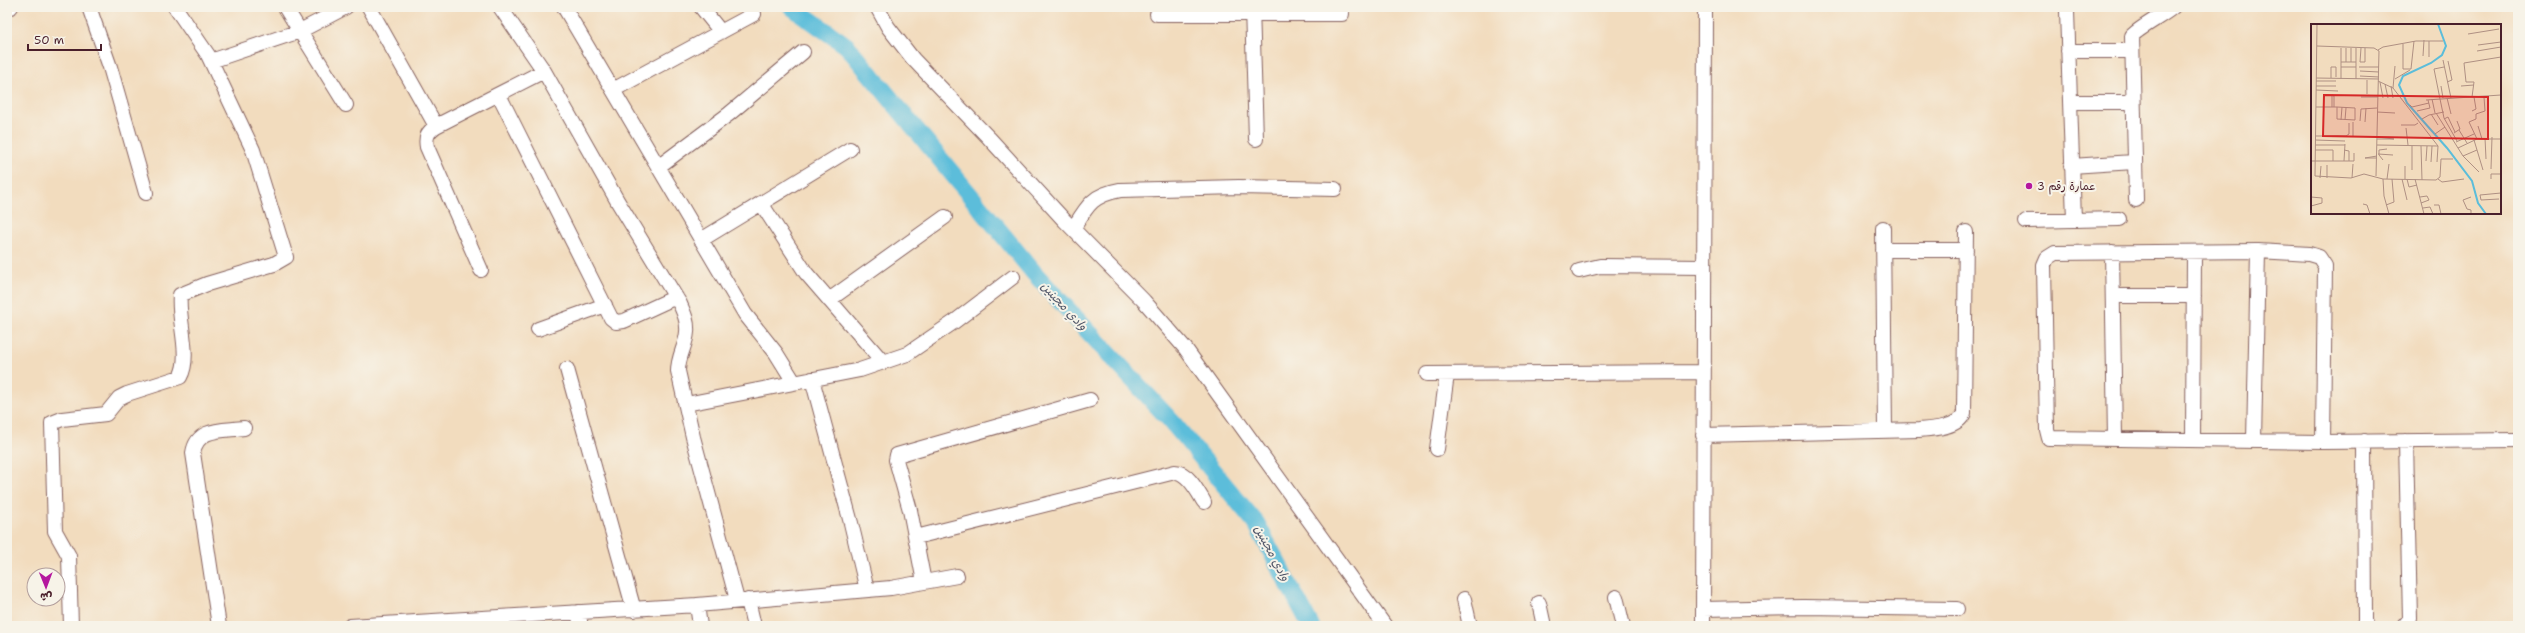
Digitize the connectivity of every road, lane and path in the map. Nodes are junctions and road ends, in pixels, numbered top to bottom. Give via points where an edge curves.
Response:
1 (11, 7) edge
2 (89, 7) edge
3 (175, 7) edge
4 (285, 7) edge
5 (346, 7) edge
6 (369, 7) edge
7 (500, 7) edge
8 (564, 7) edge
9 (701, 7) edge
10 (877, 7) edge
11 (1704, 7) edge
12 (2173, 7) edge
13 (7, 8) edge
14 (1252, 10) edge
15 (2067, 11) dead end
16 (754, 14) dead end
17 (1157, 14) dead end
18 (1342, 14) dead end
19 (300, 31) junction
20 (721, 32) junction
21 (2068, 51) junction
22 (803, 52) dead end
23 (2132, 52) junction
24 (210, 61) junction
25 (544, 71) junction
26 (613, 90) junction
27 (499, 95) junction
28 (2070, 102) junction
29 (2132, 102) junction
30 (346, 106) dead end
31 (436, 126) junction
32 (1256, 139) dead end
33 (850, 149) dead end
34 (2134, 162) junction
35 (2071, 166) junction
36 (658, 167) junction
37 (1335, 189) dead end
38 (146, 194) dead end
39 (2136, 200) dead end
40 (761, 203) junction
41 (945, 217) dead end
42 (2119, 219) dead end
43 (2074, 220) junction
44 (2026, 221) dead end
45 (1883, 228) dead end
46 (1073, 229) junction
47 (1966, 232) dead end
48 (701, 240) junction
49 (1883, 250) junction
50 (1966, 250) junction
51 (2112, 252) junction
52 (2194, 252) junction
53 (2258, 252) junction
54 (1704, 266) junction
55 (481, 270) dead end
56 (1579, 271) dead end
57 (1013, 277) dead end
58 (2113, 296) junction
59 (2194, 296) junction
60 (676, 297) junction
61 (829, 300) junction
62 (605, 305) junction
63 (538, 329) dead end
64 (883, 362) junction
65 (567, 369) dead end
66 (1703, 372) junction
67 (1427, 374) dead end
68 (1447, 374) junction
69 (812, 379) junction
70 (794, 382) junction
71 (1090, 400) dead end
72 (686, 404) junction
73 (244, 428) dead end
74 (1885, 431) junction
75 (1703, 435) junction
76 (2115, 439) junction
77 (2193, 440) junction
78 (2254, 440) junction
79 (2518, 440) edge
80 (2364, 441) junction
81 (2406, 441) junction
82 (2323, 442) junction
83 (1437, 449) dead end
84 (1204, 502) dead end
85 (916, 537) junction
86 (957, 576) dead end
87 (924, 582) junction
88 (867, 590) junction
89 (1616, 598) dead end
90 (1464, 599) dead end
91 (743, 600) junction
92 (1539, 603) dead end
93 (697, 605) junction
94 (1703, 609) junction
95 (1958, 609) dead end
96 (634, 610) junction
97 (578, 612) junction
98 (524, 621) edge
99 (71, 626) edge
100 (219, 626) edge
101 (350, 626) edge
102 (581, 626) edge
103 (700, 626) edge
104 (754, 626) edge
105 (1385, 626) edge
106 (1470, 626) edge
107 (1544, 626) edge
108 (1623, 626) edge
109 (1703, 626) edge
110 (2367, 626) edge
111 (2404, 626) edge

1 - 13 street
2 - 38 street via 110,67
3 - 24 street
4 - 19 street
5 - 19 street
6 - 31 street
7 - 25 street
8 - 26 street
9 - 20 street
10 - 46 street via 888,27 913,59
11 - 54 street
12 - 23 street via 2153,23 2135,32 2132,36
14 - 17 street
14 - 18 street
14 - 32 street
15 - 21 street
16 - 20 street
19 - 24 street
19 - 30 street
20 - 26 street
21 - 23 street
21 - 28 street
22 - 36 street via 729,114
23 - 29 street
24 - 99 street via 253,150 286,257 274,264 180,295 184,343 183,373 180,377 127,394 119,398 106,414 62,418 52,423 55,531 70,556
25 - 27 street
25 - 60 street via 618,202
26 - 36 street
27 - 31 street
27 - 62 street
28 - 29 street
28 - 35 street
29 - 34 street
31 - 55 street via 428,132 427,147
33 - 40 street
34 - 35 street
34 - 39 street
35 - 43 street
36 - 48 street
37 - 46 street via 1239,187 1105,192 1095,199
40 - 48 street
40 - 61 street via 806,273
41 - 61 street
42 - 43 street
43 - 44 street
45 - 49 street
46 - 105 street via 1144,301 1185,348
47 - 50 street
48 - 70 street via 745,314 776,353
49 - 50 street
49 - 74 street
50 - 74 street via 1963,416 1953,423 1935,429
51 - 52 street
51 - 58 street
51 - 76 street via 2055,253 2047,258 2044,265 2047,430 2050,438
52 - 53 street
52 - 59 street
53 - 78 street
53 - 82 street via 2310,254 2319,257 2325,266
54 - 56 street via 1600,266
54 - 66 street
57 - 64 street via 907,354
58 - 59 street
58 - 76 street
59 - 77 street
60 - 62 street via 624,321 616,322 611,318
60 - 72 street via 686,321 687,332 678,360
61 - 64 street
62 - 63 street
64 - 69 street via 860,370
65 - 96 street
66 - 68 street
66 - 75 street
67 - 68 street
68 - 83 street
69 - 70 street
69 - 88 street
70 - 72 street
71 - 85 street via 897,455
72 - 91 street
73 - 100 street via 200,436 193,453
74 - 75 street
75 - 94 street
76 - 77 street
77 - 78 street
78 - 82 street
79 - 81 street
80 - 81 street
80 - 82 street
80 - 110 street
81 - 111 street via 2410,619
84 - 85 street via 1189,480 1181,473 1175,472
85 - 87 street
86 - 87 street
87 - 88 street
88 - 91 street
89 - 108 street
90 - 106 street
91 - 93 street
91 - 104 street
92 - 107 street
93 - 96 street
93 - 103 street
94 - 95 street
94 - 109 street
96 - 97 street
97 - 98 street
97 - 102 street
98 - 101 street

